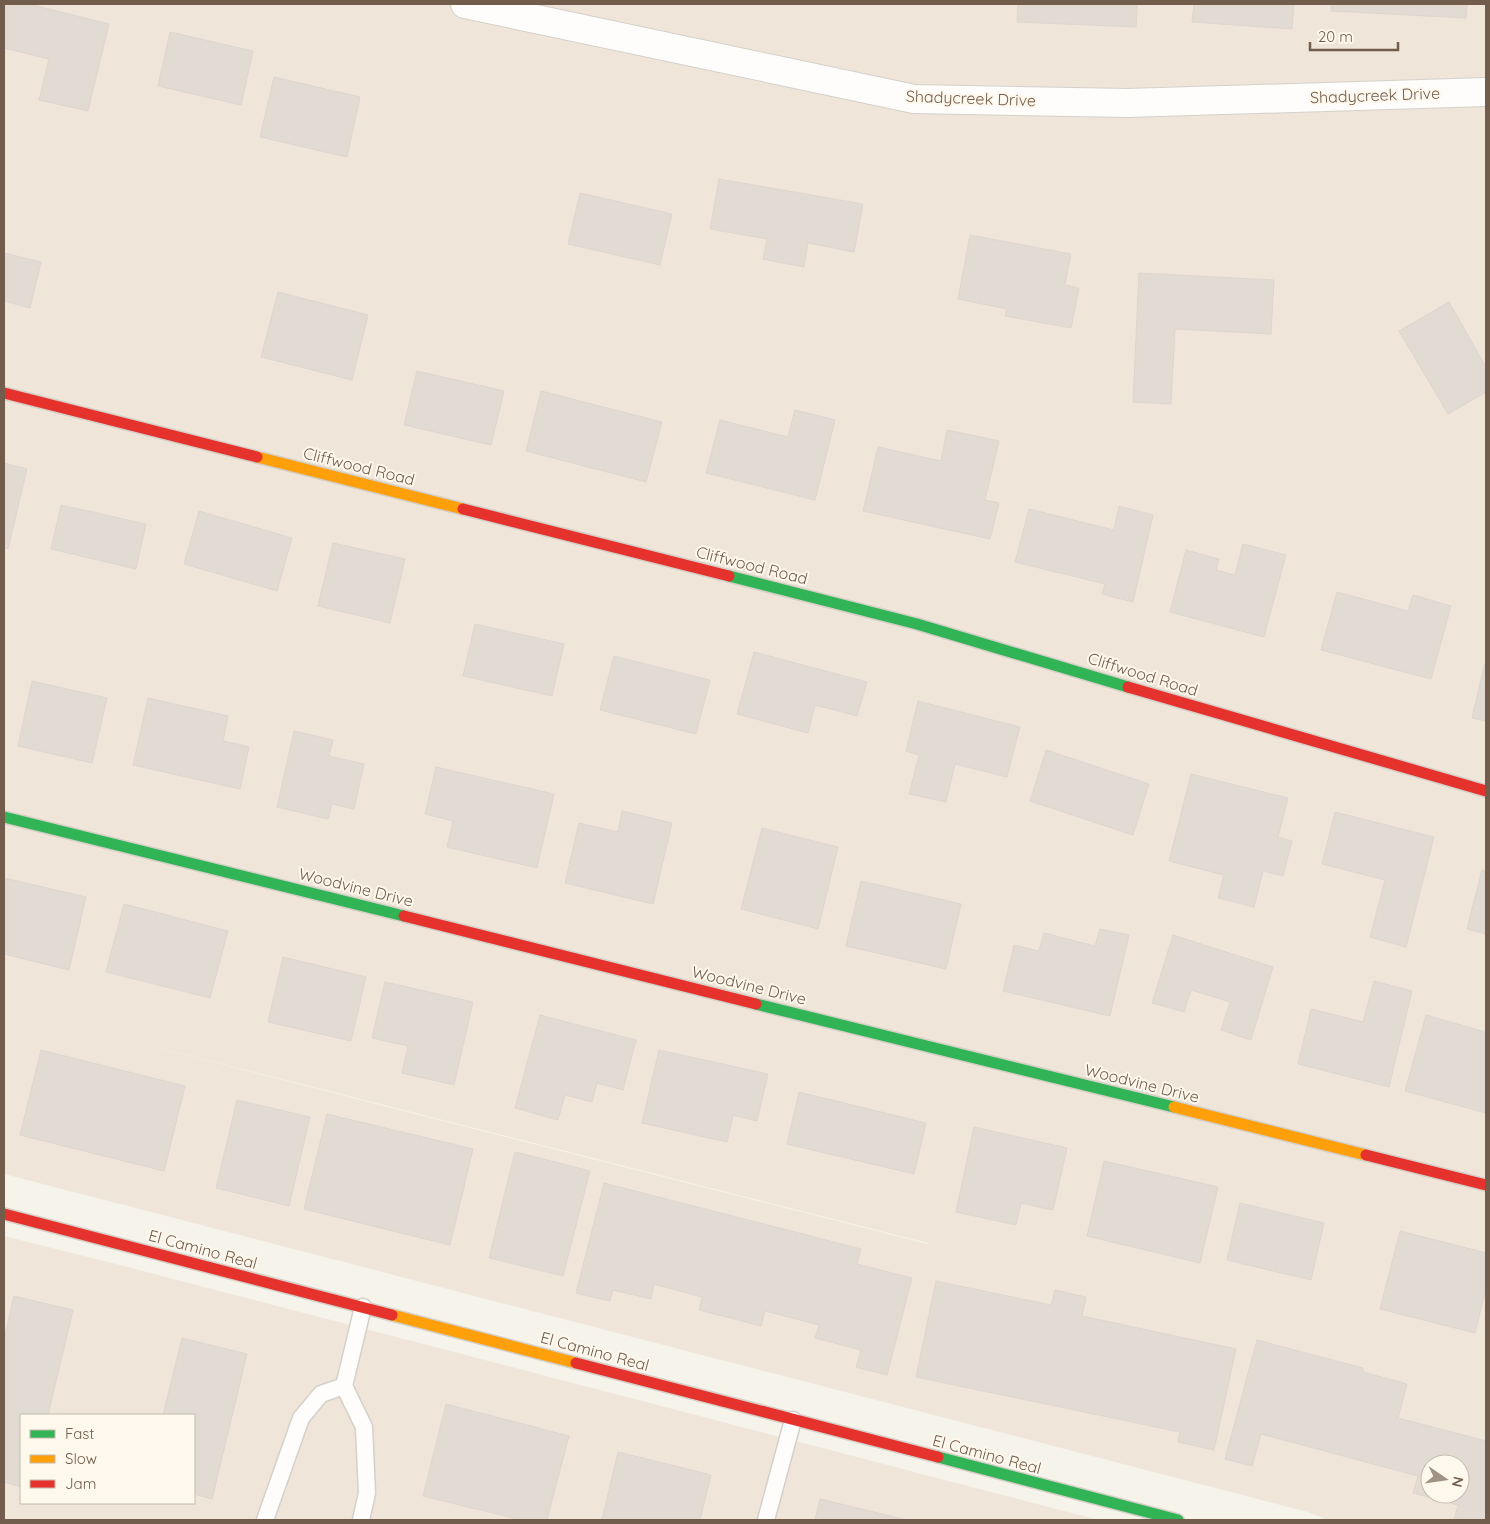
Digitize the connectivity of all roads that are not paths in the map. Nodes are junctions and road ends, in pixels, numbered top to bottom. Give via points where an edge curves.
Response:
1 (465, 4) edge
2 (1486, 92) edge
3 (4, 392) edge
4 (1486, 791) edge
5 (4, 816) edge
6 (1486, 1185) edge
7 (4, 1214) edge
8 (363, 1307) junction
9 (344, 1386) junction
10 (793, 1420) junction
11 (265, 1520) edge
12 (361, 1520) edge
13 (766, 1520) edge
14 (1178, 1520) edge

1 - 2 street, Shadycreek Drive via 914,99 1128,103
3 - 4 street, Cliffwood Road via 917,624
5 - 6 street, Woodvine Drive
7 - 8 street, El Camino Real
8 - 9 lane
8 - 10 street, El Camino Real
9 - 11 lane via 322,1394 300,1418
9 - 12 lane via 364,1427 367,1493
10 - 13 lane
10 - 14 street, El Camino Real

